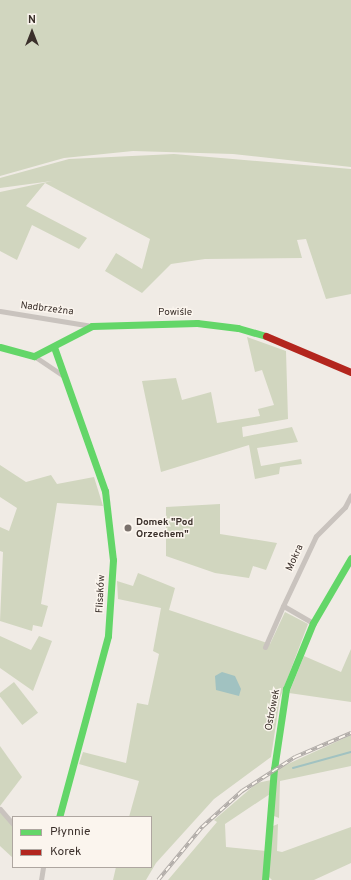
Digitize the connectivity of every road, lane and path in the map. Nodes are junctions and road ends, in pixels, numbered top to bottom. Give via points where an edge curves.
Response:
1 (0, 310) edge
2 (92, 326) junction
3 (0, 347) edge
4 (54, 348) junction
5 (34, 356) junction
6 (351, 372) edge
7 (62, 375) junction
8 (351, 495) edge
9 (351, 558) edge
10 (284, 606) junction
11 (313, 623) junction
12 (265, 647) dead end
13 (0, 809) edge
14 (59, 816) edge
15 (12, 823) edge
16 (43, 868) edge
17 (41, 880) edge
18 (265, 880) edge

1 - 2 street, Nadbrzeżna
2 - 4 street, Powiśle
2 - 6 street, Powiśle via 217,324 288,344
3 - 5 street
4 - 5 street, Powiśle
4 - 7 street, Flisaków
5 - 7 street
7 - 14 street, Flisaków via 77,406 105,491 113,560 108,636
8 - 10 street, Mokra via 345,507 316,536
9 - 11 street, Ostrówek
10 - 11 street
10 - 12 street, Mokra
11 - 18 street, Ostrówek via 282,707
13 - 15 street
16 - 17 street

